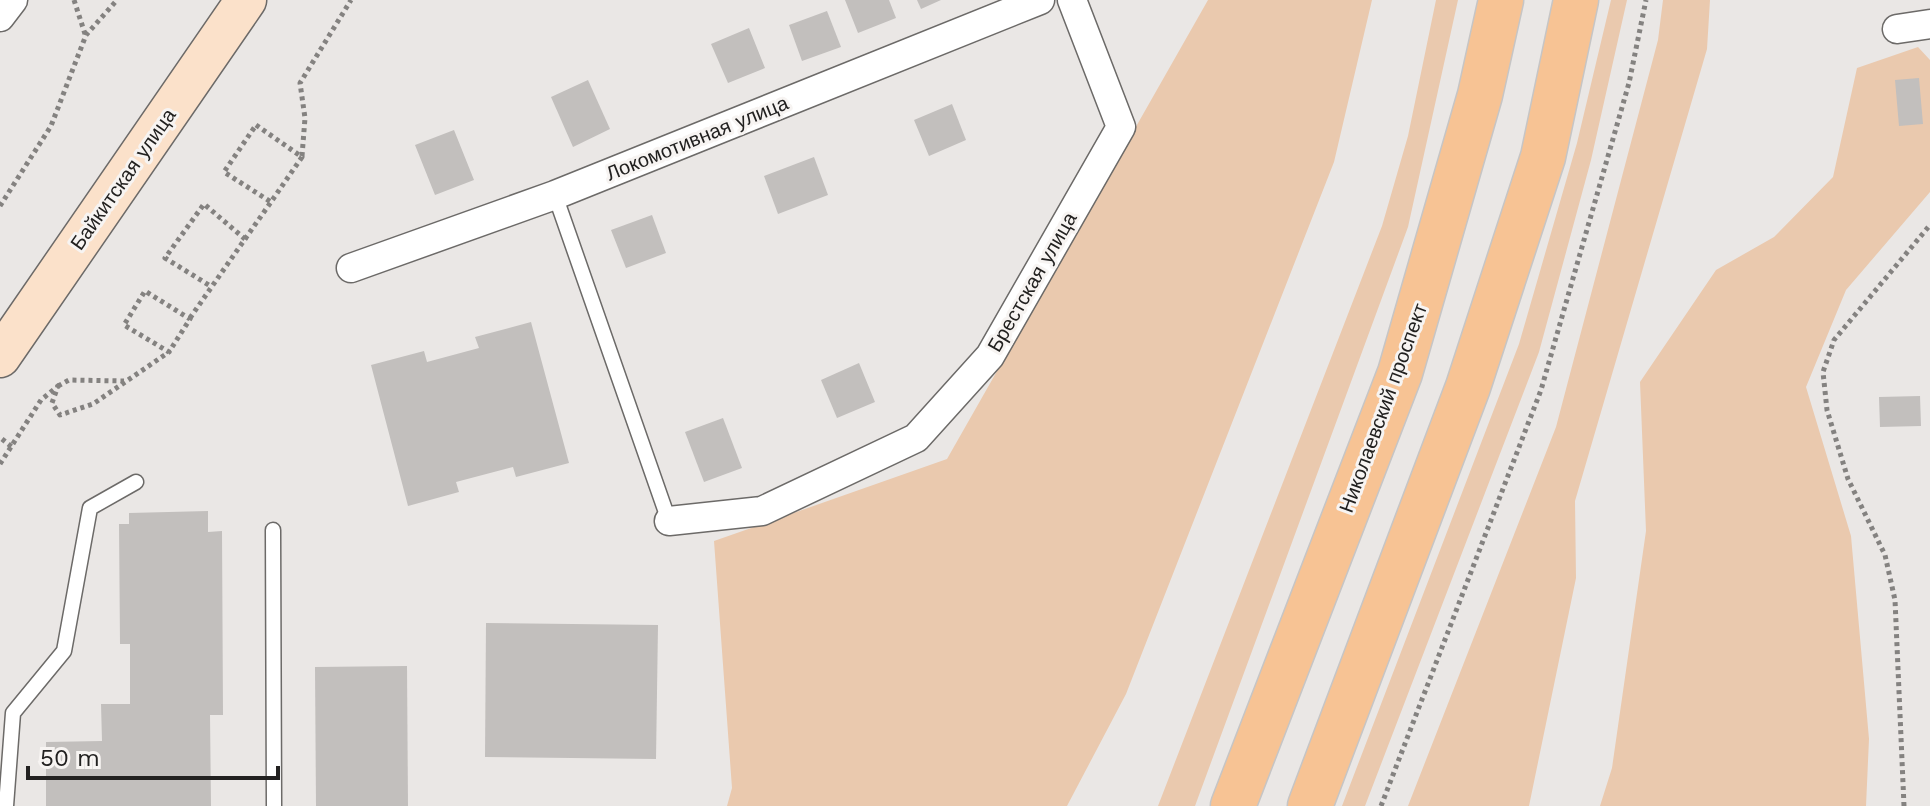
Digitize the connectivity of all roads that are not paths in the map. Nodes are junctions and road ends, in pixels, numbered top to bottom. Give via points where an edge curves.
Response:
1 (13, 0) edge
2 (246, 0) edge
3 (1040, 0) edge
4 (1072, 0) edge
5 (1501, 0) edge
6 (1576, 0) edge
7 (0, 17) edge
8 (1930, 24) edge
9 (1897, 29) dead end
10 (555, 195) junction
11 (351, 268) dead end
12 (0, 357) edge
13 (136, 482) dead end
14 (669, 521) joint
15 (273, 530) dead end
16 (6, 806) edge
17 (274, 806) edge
18 (1233, 806) edge
19 (1310, 806) edge

1 - 7 street
2 - 12 main road, Байкитская улица
3 - 10 street, Локомотивная улица
4 - 14 street, Брестская улица via 1121,127 990,356 916,438 762,511
5 - 18 main road, Николаевский проспект via 1480,95 1400,373
6 - 19 main road via 1543,157 1473,372
8 - 9 street
10 - 11 street, Локомотивная улица
10 - 14 lane
13 - 16 lane via 90,508 64,651 13,713
15 - 17 lane

